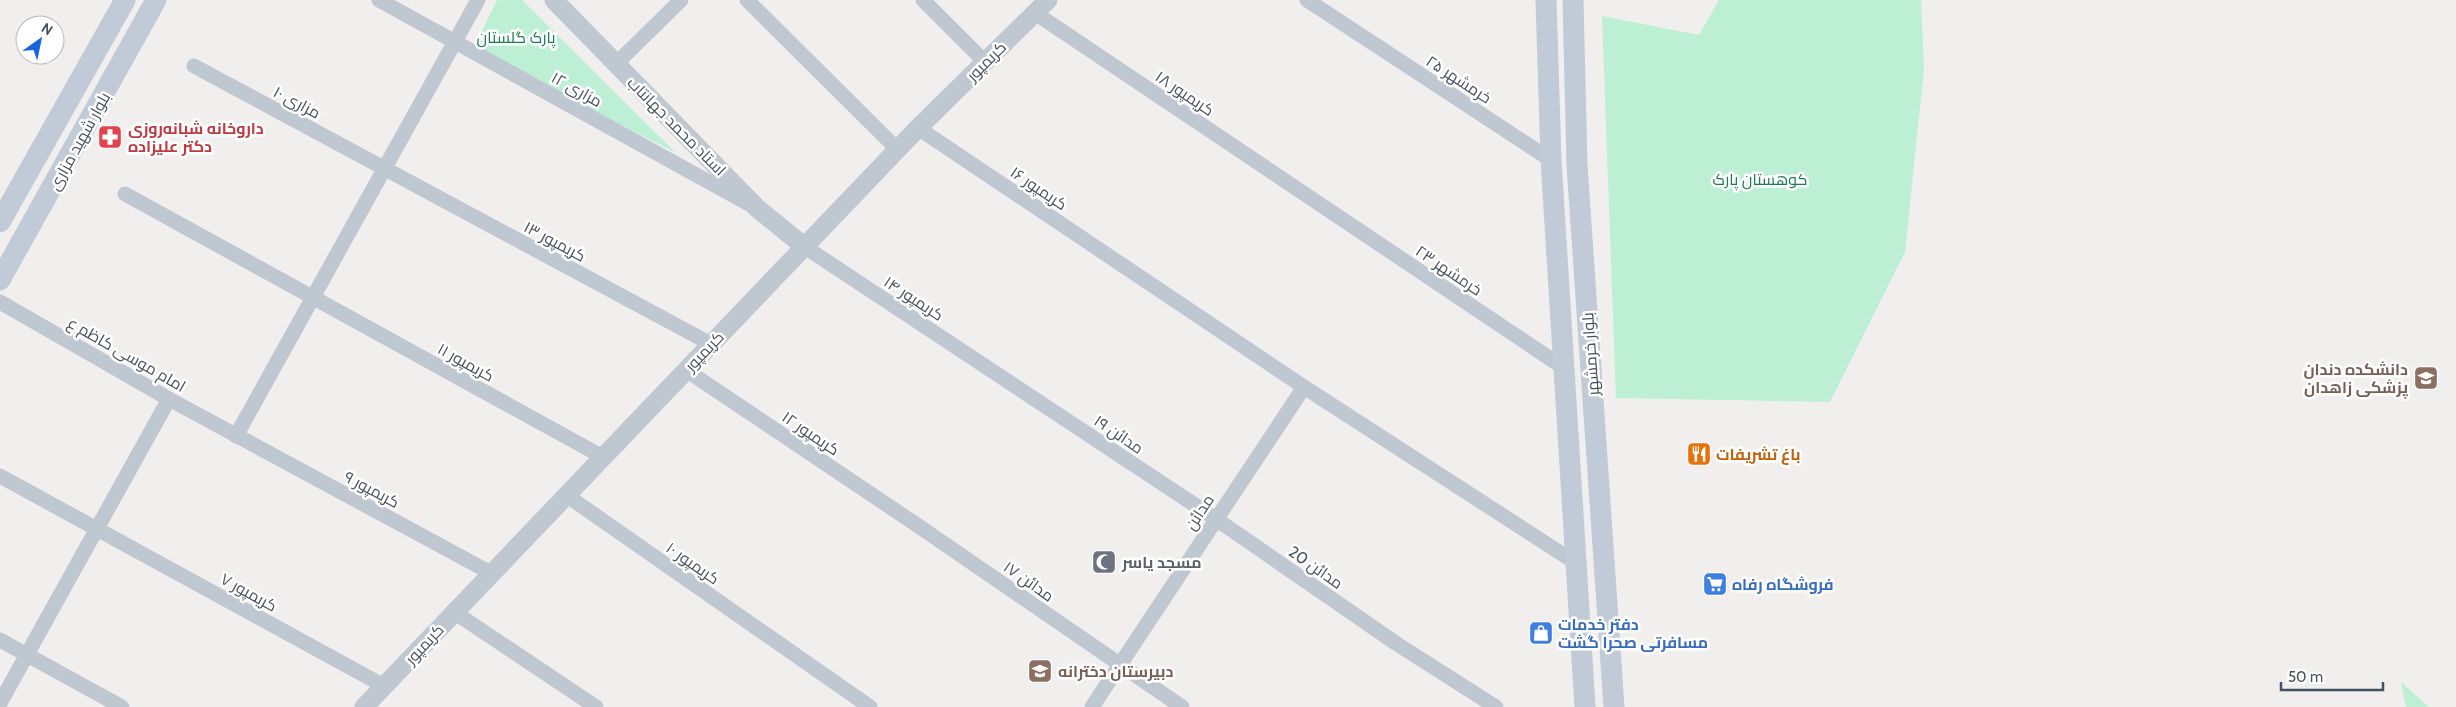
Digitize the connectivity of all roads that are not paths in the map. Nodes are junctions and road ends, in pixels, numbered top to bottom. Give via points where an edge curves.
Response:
1 (125, 0) edge
2 (156, 0) edge
3 (379, 0) edge
4 (478, 0) edge
5 (554, 0) edge
6 (680, 0) edge
7 (747, 0) edge
8 (923, 0) edge
9 (1307, 0) edge
10 (1546, 0) edge
11 (1573, 0) edge
12 (1042, 6) edge
13 (454, 42) junction
14 (985, 62) junction
15 (615, 65) junction
16 (194, 66) dead end
17 (918, 128) junction
18 (898, 150) junction
19 (1551, 160) junction
20 (383, 168) junction
21 (125, 194) dead end
22 (1316, 201) joint
23 (758, 209) junction
24 (0, 222) edge
25 (805, 247) junction
26 (1583, 254) junction
27 (1557, 255) junction
28 (0, 280) edge
29 (312, 297) junction
30 (0, 302) edge
31 (711, 344) junction
32 (1564, 368) junction
33 (686, 370) junction
34 (1004, 379) joint
35 (1304, 387) junction
36 (169, 399) junction
37 (236, 436) junction
38 (603, 457) junction
39 (0, 476) edge
40 (566, 495) junction
41 (1216, 519) junction
42 (917, 525) joint
43 (97, 529) junction
44 (1576, 563) junction
45 (491, 573) junction
46 (454, 612) junction
47 (0, 640) edge
48 (27, 655) junction
49 (1121, 665) junction
50 (384, 686) junction
51 (0, 703) edge
52 (122, 707) edge
53 (364, 707) edge
54 (596, 707) edge
55 (870, 707) edge
56 (1092, 707) edge
57 (1182, 707) edge
58 (1496, 707) edge
59 (1585, 707) edge
60 (1614, 707) edge

1 - 24 main road, بلوار شهید مزاری
2 - 28 main road, بلوار شهید مزاری
3 - 13 street, مزاری ۱۲
4 - 13 street
5 - 15 street, استاد محمد جهانتاب
6 - 15 street
7 - 18 street
8 - 14 street
9 - 19 street, خرمشهر ۲۵
10 - 19 main road, بلوار خرمشهر
11 - 26 main road, بلوار خرمشهر
12 - 14 street, کریمپور
12 - 22 street, کریمپور ۱۸
13 - 20 street
13 - 23 street, مزاری ۱۲
14 - 17 street, کریمپور
15 - 23 street, استاد محمد جهانتاب
16 - 20 street, مزاری ۱۰
17 - 18 street, کریمپور
17 - 35 street, کریمپور ۱۶
18 - 25 street, کریمپور
19 - 27 main road, بلوار خرمشهر
20 - 29 street
20 - 31 street, کریمپور ۱۳
21 - 29 street, کریمپور ۱۱
22 - 32 street, خرمشهر ۲۳
23 - 25 street, استاد محمد جهانتاب
25 - 31 street, کریمپور
25 - 34 street, کریمپور ۱۴
26 - 27 main road
26 - 60 main road, بلوار خرمشهر
27 - 32 main road, بلوار خرمشهر
29 - 37 street
29 - 38 street, کریمپور ۱۱
30 - 36 street, امام موسی کاظم ع
31 - 33 street, کریمپور
32 - 44 main road, بلوار خرمشهر
33 - 38 street, کریمپور
33 - 42 street, کریمپور ۱۲
34 - 41 street, مدائن ۱۹
35 - 41 street, مدائن
35 - 44 street, کریمپور ۱۶
36 - 37 street, امام موسی کاظم ع
36 - 43 street
37 - 45 street, کریمپور ۹
38 - 40 street, کریمپور
39 - 43 street, کریمپور ۷
40 - 45 street, کریمپور
40 - 55 street, کریمپور ۱۰
41 - 49 street, مدائن
41 - 58 street, مدائن 20 via 1397,644
42 - 49 street, مدائن ۱۷
43 - 48 street
43 - 50 street, کریمپور ۷
44 - 59 main road, بلوار خرمشهر
45 - 46 street, کریمپور
46 - 50 street, کریمپور
46 - 54 street
47 - 48 street
48 - 51 street
48 - 52 street
49 - 56 street, مدائن
49 - 57 street, مدائن ۱۷
50 - 53 street, کریمپور

